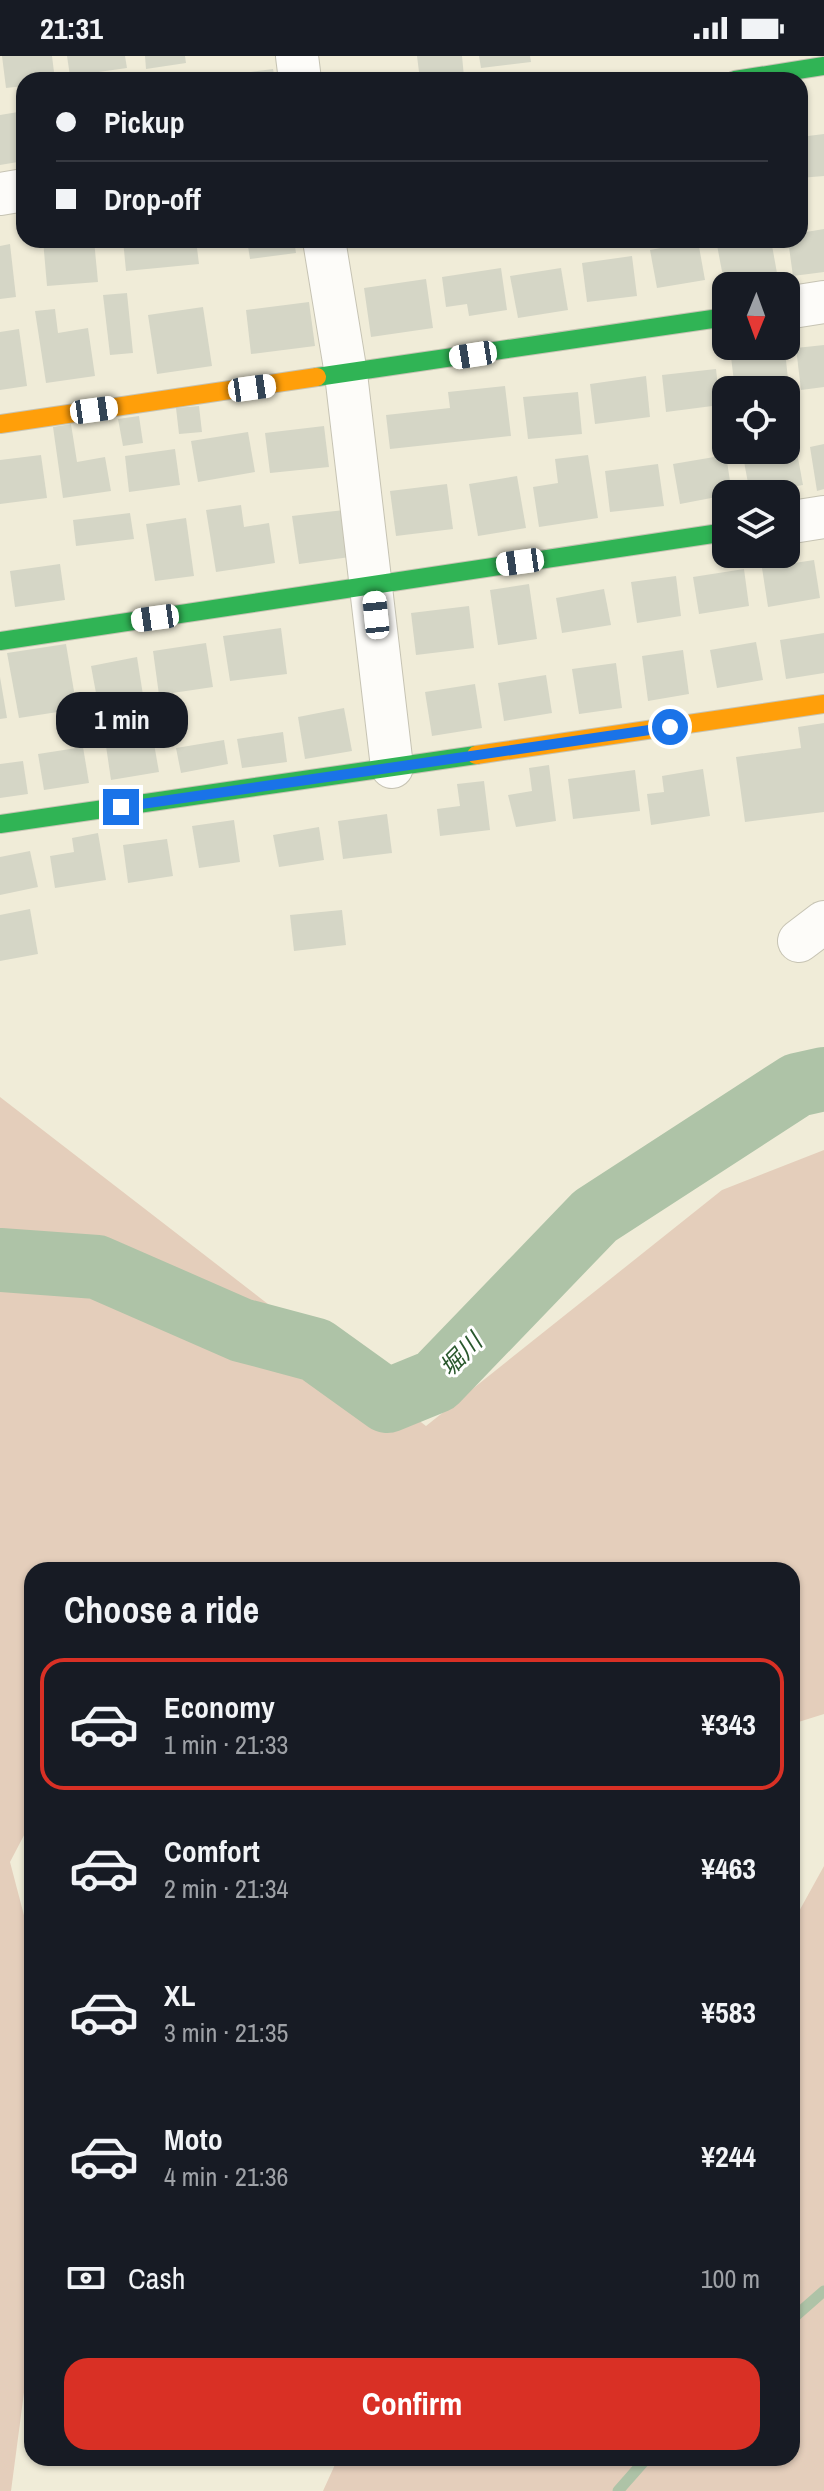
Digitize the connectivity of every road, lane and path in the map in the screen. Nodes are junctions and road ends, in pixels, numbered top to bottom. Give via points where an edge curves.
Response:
1 (824, 66) edge
2 (786, 72) edge
3 (325, 248) edge
4 (824, 302) edge
5 (800, 306) edge
6 (712, 319) edge
7 (346, 374) junction
8 (0, 424) edge
9 (824, 517) edge
10 (800, 521) edge
11 (712, 534) edge
12 (373, 584) junction
13 (0, 641) edge
14 (824, 704) edge
15 (392, 767) junction
16 (0, 824) edge

1 - 2 street
3 - 7 street
4 - 5 street
6 - 7 street
7 - 8 street
7 - 12 street
9 - 10 street
11 - 12 street
12 - 13 street
12 - 15 street
14 - 15 street
15 - 16 street

